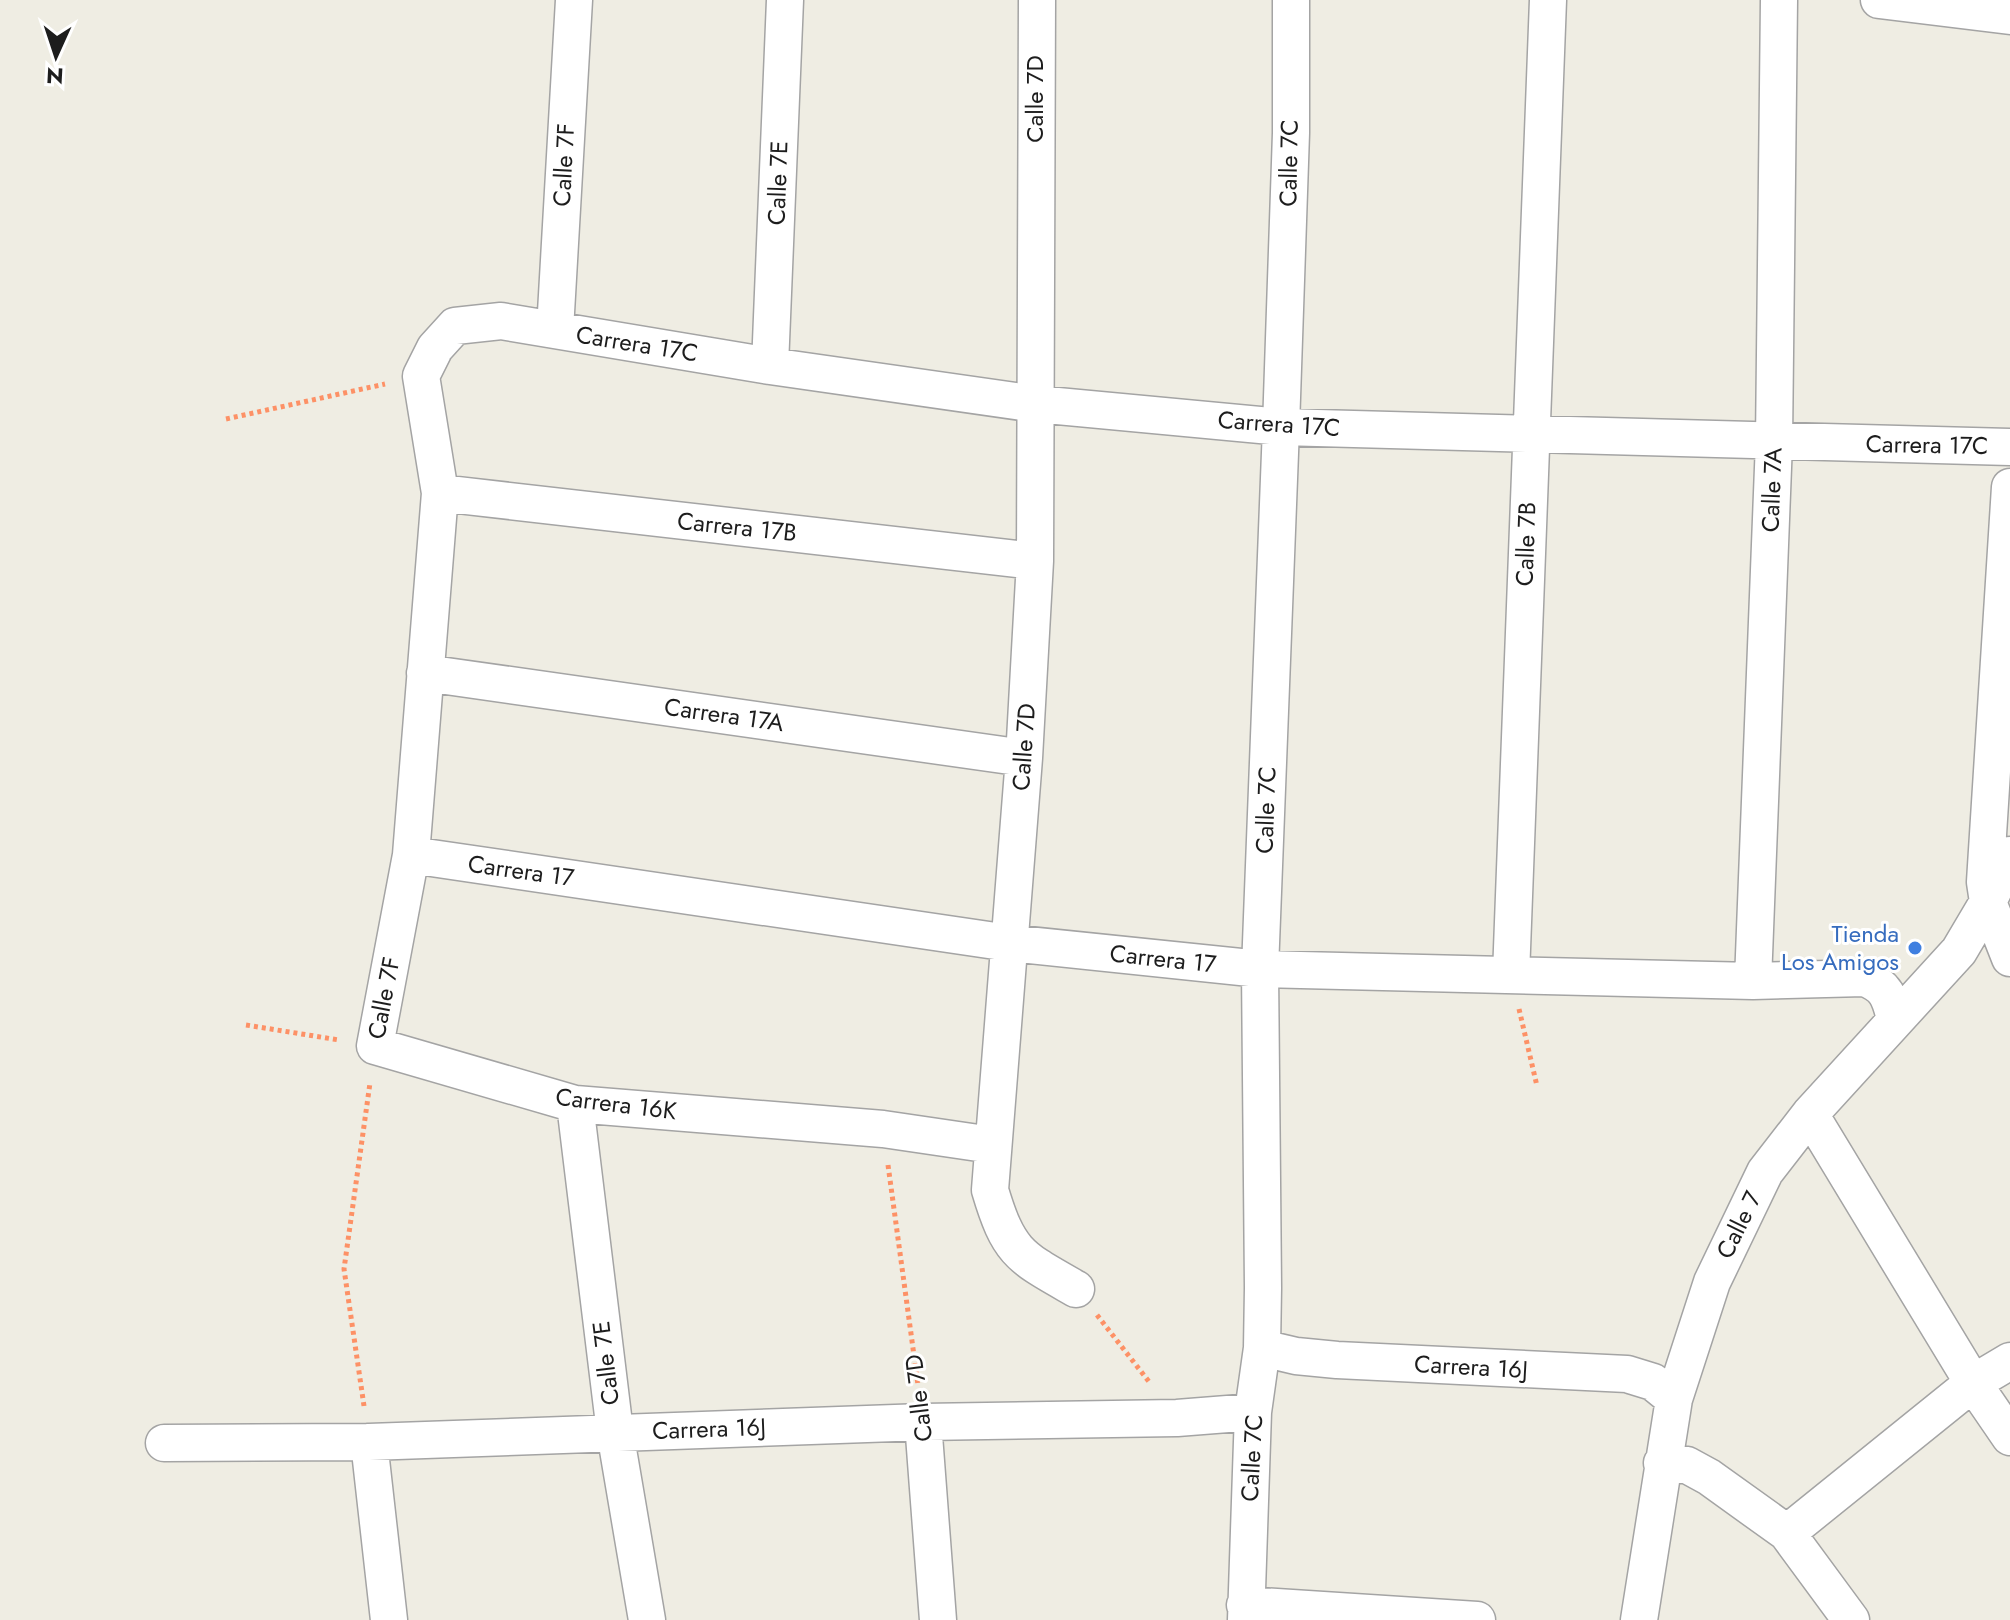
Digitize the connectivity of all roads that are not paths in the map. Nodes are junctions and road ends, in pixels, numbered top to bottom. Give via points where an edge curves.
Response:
1 (574, 0) edge
2 (785, 0) edge
3 (1037, 0) edge
4 (1291, 0) edge
5 (1548, 0) edge
6 (1779, 0) edge
7 (1879, 0) edge
8 (2010, 16) edge
9 (555, 330) junction
10 (770, 366) junction
11 (421, 376) joint
12 (1036, 404) junction
13 (1281, 427) junction
14 (1530, 434) junction
15 (1774, 442) junction
16 (2010, 447) edge
17 (2010, 487) edge
18 (440, 493) junction
19 (1035, 561) junction
20 (425, 673) junction
21 (1024, 758) junction
22 (411, 855) junction
23 (2010, 855) edge
24 (1988, 902) junction
25 (1009, 943) junction
26 (2010, 958) edge
27 (1260, 969) junction
28 (1511, 975) junction
29 (1753, 981) junction
30 (1895, 1019) junction
31 (375, 1046) joint
32 (575, 1104) junction
33 (1810, 1114) junction
34 (992, 1145) junction
35 (1076, 1289) road end
36 (1262, 1348) junction
37 (2010, 1361) edge
38 (1973, 1383) junction
39 (1674, 1399) junction
40 (1253, 1412) junction
41 (923, 1422) junction
42 (615, 1432) junction
43 (2010, 1437) edge
44 (369, 1442) junction
45 (164, 1443) dead end
46 (1662, 1463) junction
47 (1787, 1533) junction
48 (1245, 1612) edge
49 (389, 1620) edge
50 (647, 1620) edge
51 (938, 1620) edge
52 (1477, 1620) edge
53 (1639, 1620) edge
54 (1851, 1620) edge

1 - 9 street, Calle 7F
2 - 10 street, Calle 7E
3 - 12 street, Calle 7D
4 - 13 street, Calle 7C
5 - 14 street, Calle 7B
6 - 15 street, Calle 7A
7 - 8 street
9 - 10 street, Carrera 17C
9 - 11 street, Carrera 17C via 501,321 455,326 435,348
10 - 12 street, Carrera 17C
11 - 18 street, Calle 7F
12 - 13 street, Carrera 17C
12 - 19 street, Calle 7D
13 - 14 street, Carrera 17C
13 - 27 street, Calle 7C
14 - 15 street, Carrera 17C
14 - 28 street, Calle 7B
15 - 16 street, Carrera 17C
15 - 29 street, Calle 7A
17 - 24 street via 1985,858
18 - 19 street, Carrera 17B
18 - 20 street, Calle 7F
19 - 21 street, Calle 7D
20 - 21 street, Carrera 17A
20 - 22 street, Calle 7F
21 - 25 street, Calle 7D
22 - 25 street, Carrera 17
22 - 31 street, Calle 7F
23 - 24 street, Calle 7
24 - 26 street
24 - 30 street, Calle 7 via 1959,951
25 - 27 street, Carrera 17
25 - 34 street, Calle 7D
27 - 28 street, Carrera 17
27 - 36 street, Calle 7C
28 - 29 street, Carrera 17
29 - 30 street, Carrera 17 via 1864,978 1886,990
30 - 33 street, Calle 7
31 - 32 street, Carrera 16K
32 - 34 street, Carrera 16K via 883,1129
32 - 42 street, Calle 7E
33 - 38 street
33 - 39 street, Calle 7 via 1765,1172 1712,1282
34 - 35 street, Calle 7D via 990,1190 1002,1230 1025,1260
36 - 39 street, Carrera 16J via 1337,1360 1627,1374 1653,1382
36 - 40 street, Calle 7C
37 - 38 street
38 - 43 street
38 - 47 street
39 - 46 street, Calle 7
40 - 41 street, Carrera 16J
40 - 48 street, Calle 7C
41 - 42 street, Carrera 16J
41 - 51 street, Calle 7D
42 - 44 street, Carrera 16J
42 - 50 street, Calle 7E
44 - 45 street, Carrera 16J
44 - 49 street
46 - 47 street via 1698,1471
46 - 53 street, Calle 7
47 - 54 street
48 - 52 street

